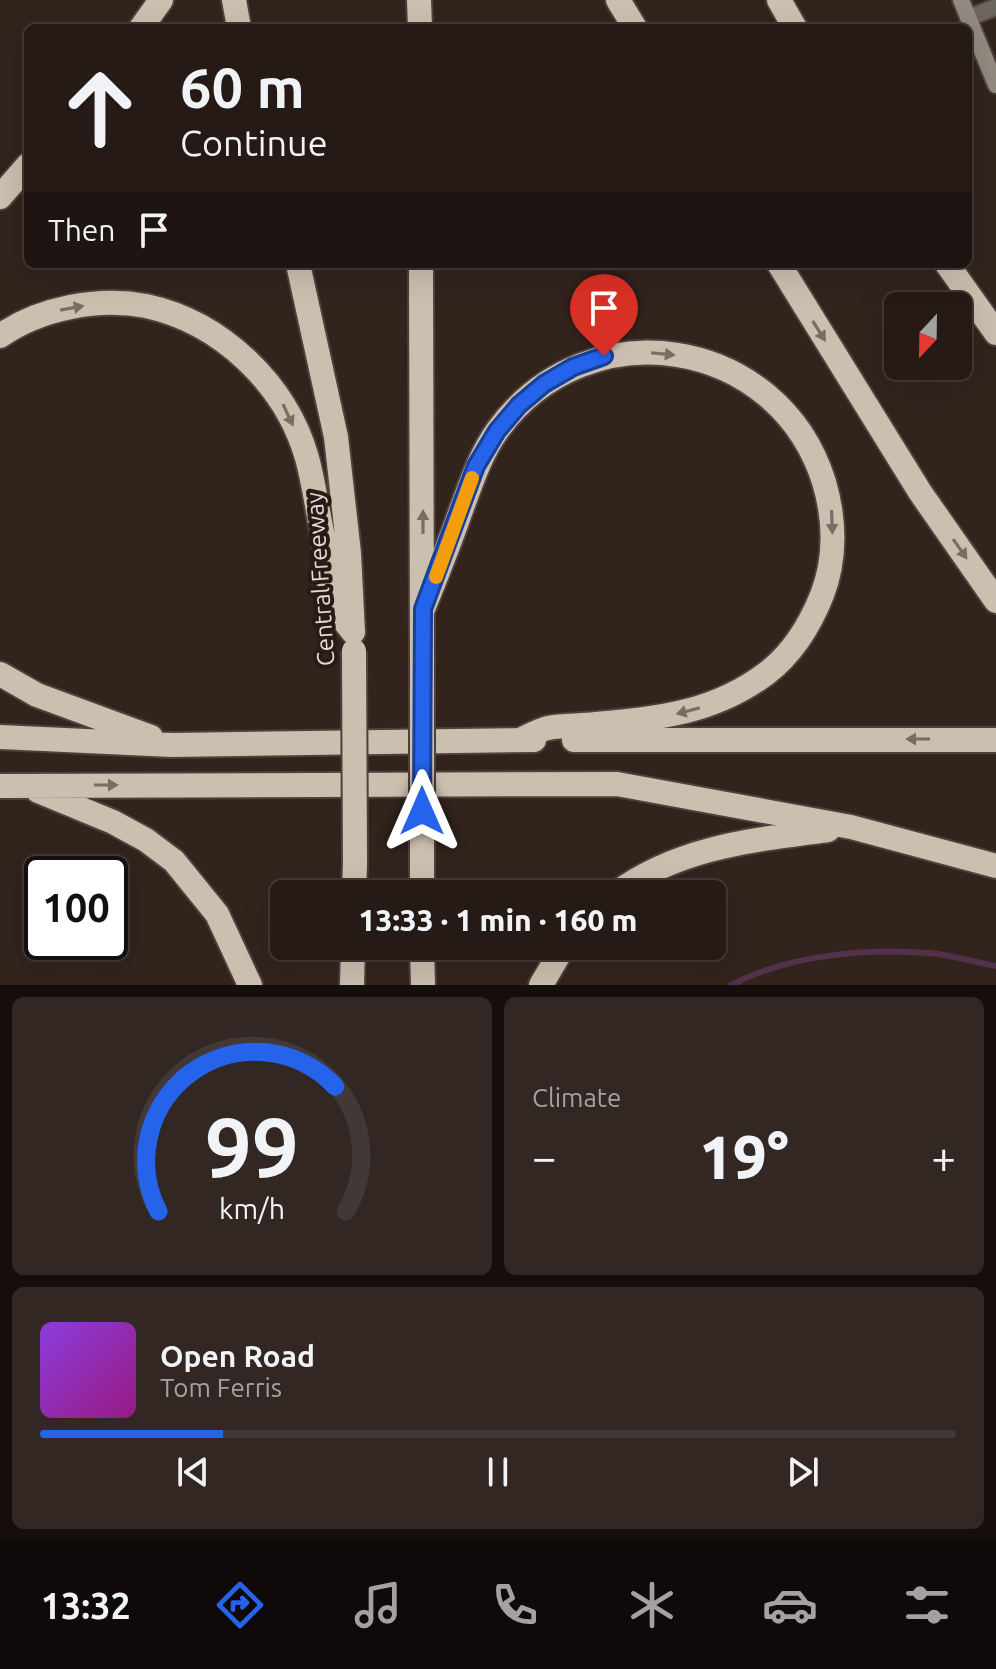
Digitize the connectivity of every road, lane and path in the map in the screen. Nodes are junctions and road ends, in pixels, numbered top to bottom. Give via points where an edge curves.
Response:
1 (161, 0) edge
2 (234, 0) edge
3 (419, 0) edge
4 (618, 0) edge
5 (779, 0) edge
6 (961, 0) edge
7 (996, 7) edge
8 (968, 18) junction
9 (144, 24) edge
10 (238, 24) edge
11 (420, 24) edge
12 (633, 24) edge
13 (793, 24) edge
14 (971, 24) edge
15 (972, 28) edge
16 (996, 85) edge
17 (24, 170) edge
18 (0, 197) edge
19 (299, 268) edge
20 (421, 268) edge
21 (781, 268) edge
22 (950, 268) edge
23 (996, 333) edge
24 (0, 336) edge
25 (996, 601) edge
26 (423, 609) junction
27 (354, 642) junction
28 (0, 674) edge
29 (0, 737) edge
30 (520, 740) junction
31 (996, 740) edge
32 (172, 745) junction
33 (0, 786) edge
34 (25, 786) junction
35 (851, 827) junction
36 (996, 866) edge
37 (354, 880) edge
38 (422, 880) edge
39 (637, 880) edge
40 (353, 960) edge
41 (422, 960) edge
42 (556, 960) edge
43 (250, 985) edge
44 (352, 985) edge
45 (423, 985) edge
46 (541, 985) edge

1 - 9 highway
2 - 10 highway
3 - 11 highway
4 - 12 highway
5 - 13 highway
6 - 8 main road
7 - 8 street
8 - 14 main road
15 - 16 main road
17 - 18 highway
19 - 27 highway, Central Freeway via 336,437
26 -> 20 highway
21 -> 25 highway via 920,492
22 - 23 highway
24 -> 27 highway via 64,308 134,304 200,327 257,368 280,398 306,456 336,609
26 -> 30 highway via 476,466 497,431 519,405 573,367 633,352 665,352 702,361 743,377 796,426 817,459 831,506 833,545 812,619 790,651 735,695 686,713 546,728
26 - 38 highway, bridge
27 - 37 highway, Central Freeway, bridge
28 - 32 highway via 37,695
29 - 32 highway
31 -> 30 highway
30 - 32 highway
33 - 34 highway
34 -> 35 highway via 617,784
34 - 43 highway via 113,822 174,861 217,914
35 - 36 highway
35 - 39 highway via 759,839 682,857
40 - 44 highway
41 - 45 highway
42 - 46 highway

